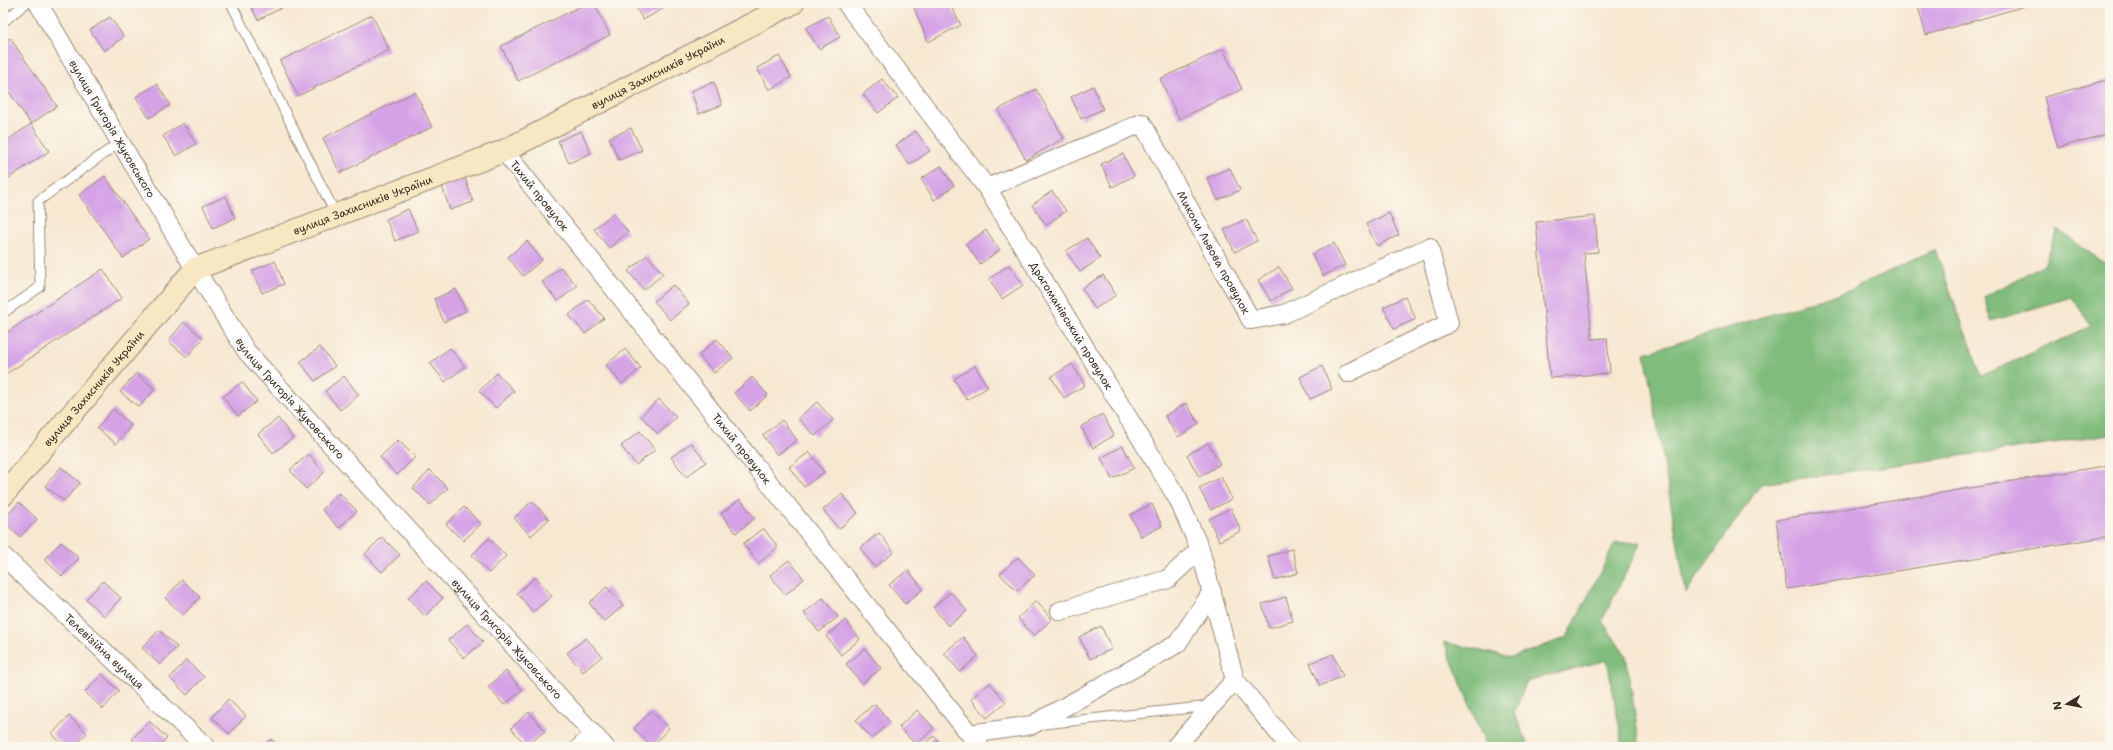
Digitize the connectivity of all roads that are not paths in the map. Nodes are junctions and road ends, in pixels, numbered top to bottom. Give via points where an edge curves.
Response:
1 (26, 3) edge
2 (38, 3) edge
3 (231, 3) edge
4 (793, 3) edge
5 (846, 3) edge
6 (3, 22) edge
7 (120, 142) junction
8 (504, 151) junction
9 (987, 188) junction
10 (336, 215) junction
11 (195, 269) junction
12 (3, 313) edge
13 (1348, 373) dead end
14 (3, 495) edge
15 (1200, 549) junction
16 (3, 556) edge
17 (1212, 592) junction
18 (1060, 610) dead end
19 (1235, 680) junction
20 (1212, 706) junction
21 (1032, 725) junction
22 (599, 741) edge
23 (975, 741) edge
24 (206, 747) edge
25 (580, 747) edge
26 (1175, 747) edge
27 (1290, 747) edge

1 - 6 lane
2 - 7 street, вулиця Григорія Жуковського
3 - 10 lane
4 - 8 street, вулиця Захисників України
5 - 9 street, Драгоманівський провулок
7 - 11 street, вулиця Григорія Жуковського
7 - 12 lane via 38,201 40,287
8 - 10 street, вулиця Захисників України
8 - 23 street, Тихий провулок
9 - 13 street, Миколи Львова провулок via 1142,123 1251,320 1284,314 1429,247 1449,323
9 - 15 street, Драгоманівський провулок via 1178,499
10 - 11 street, вулиця Захисників України
11 - 14 street, вулиця Захисників України
11 - 22 street, вулиця Григорія Жуковського via 247,352
15 - 17 street, Драгоманівський провулок
15 - 18 street via 1168,579
16 - 24 street, Телевізійна вулиця
17 - 19 street, Драгоманівський провулок
17 - 21 street via 1177,644
19 - 20 street
19 - 27 street
20 - 21 lane
20 - 26 street
21 - 23 street
22 - 25 street

